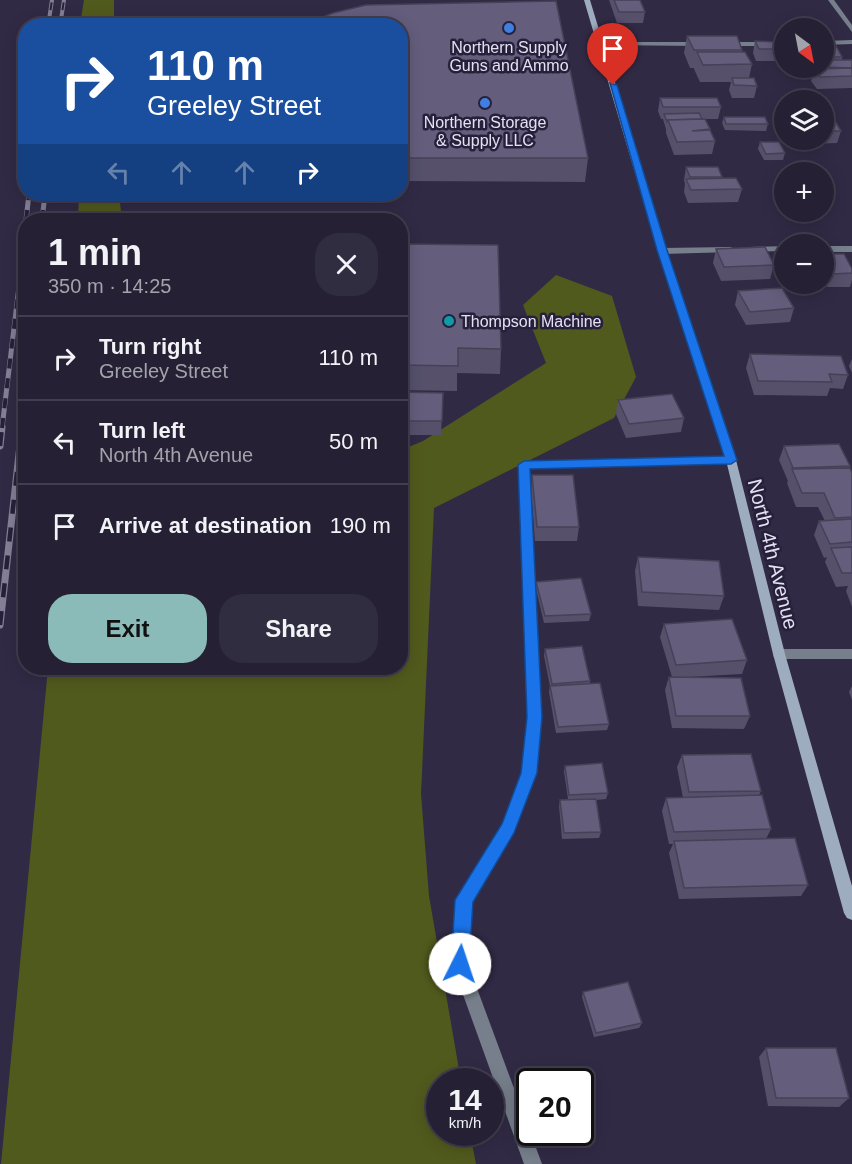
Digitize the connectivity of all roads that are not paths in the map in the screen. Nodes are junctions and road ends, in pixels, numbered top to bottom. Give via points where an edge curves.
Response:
1 (587, 0) edge
2 (831, 0) edge
3 (852, 30) edge
4 (852, 42) edge
5 (600, 43) junction
6 (834, 43) edge
7 (774, 44) edge
8 (774, 249) edge
9 (834, 249) edge
10 (852, 249) edge
11 (662, 250) junction
12 (731, 460) junction
13 (779, 654) junction
14 (852, 654) edge
15 (852, 914) edge
16 (533, 1164) edge

1 - 5 main road, North 4th Avenue
2 - 3 street
4 - 6 street
5 - 7 street
5 - 11 main road, North 4th Avenue
8 - 11 street
9 - 10 street
11 - 12 main road, North 4th Avenue
12 - 13 main road, North 4th Avenue
12 - 16 street via 524,465 534,717 529,773 509,828 464,900 460,964
13 - 14 street
13 - 15 main road, North 4th Avenue

